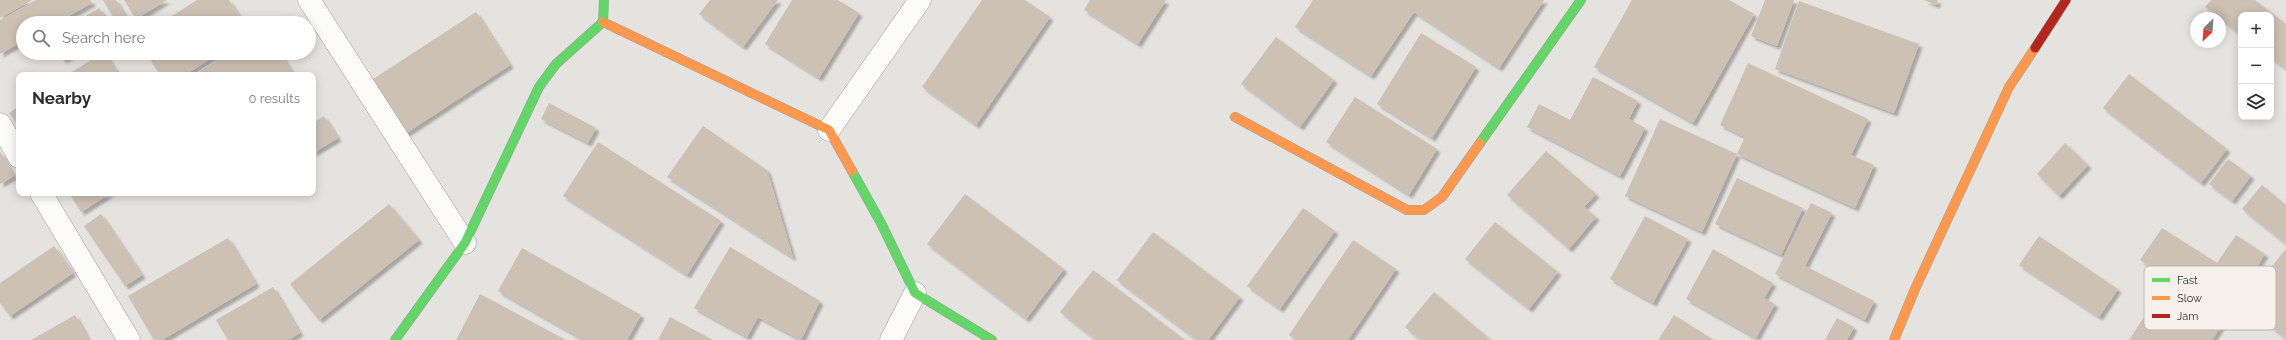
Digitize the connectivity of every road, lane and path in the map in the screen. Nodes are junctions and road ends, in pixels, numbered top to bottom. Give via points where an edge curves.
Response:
1 (309, 0) edge
2 (604, 0) edge
3 (920, 0) edge
4 (1581, 0) edge
5 (2066, 0) edge
6 (603, 22) junction
7 (1235, 117) dead end
8 (0, 124) edge
9 (829, 130) junction
10 (16, 152) edge
11 (43, 196) edge
12 (464, 243) junction
13 (915, 293) junction
14 (129, 340) edge
15 (395, 340) edge
16 (891, 340) edge
17 (992, 340) edge
18 (1894, 340) edge

1 - 12 street
2 - 6 street
3 - 9 street
4 - 7 street via 1442,197 1424,210 1407,210
5 - 18 street via 2009,87
6 - 9 street
6 - 12 street via 556,64 539,87
8 - 10 street
9 - 13 street via 881,224
11 - 14 street
12 - 15 street
13 - 16 street
13 - 17 street

